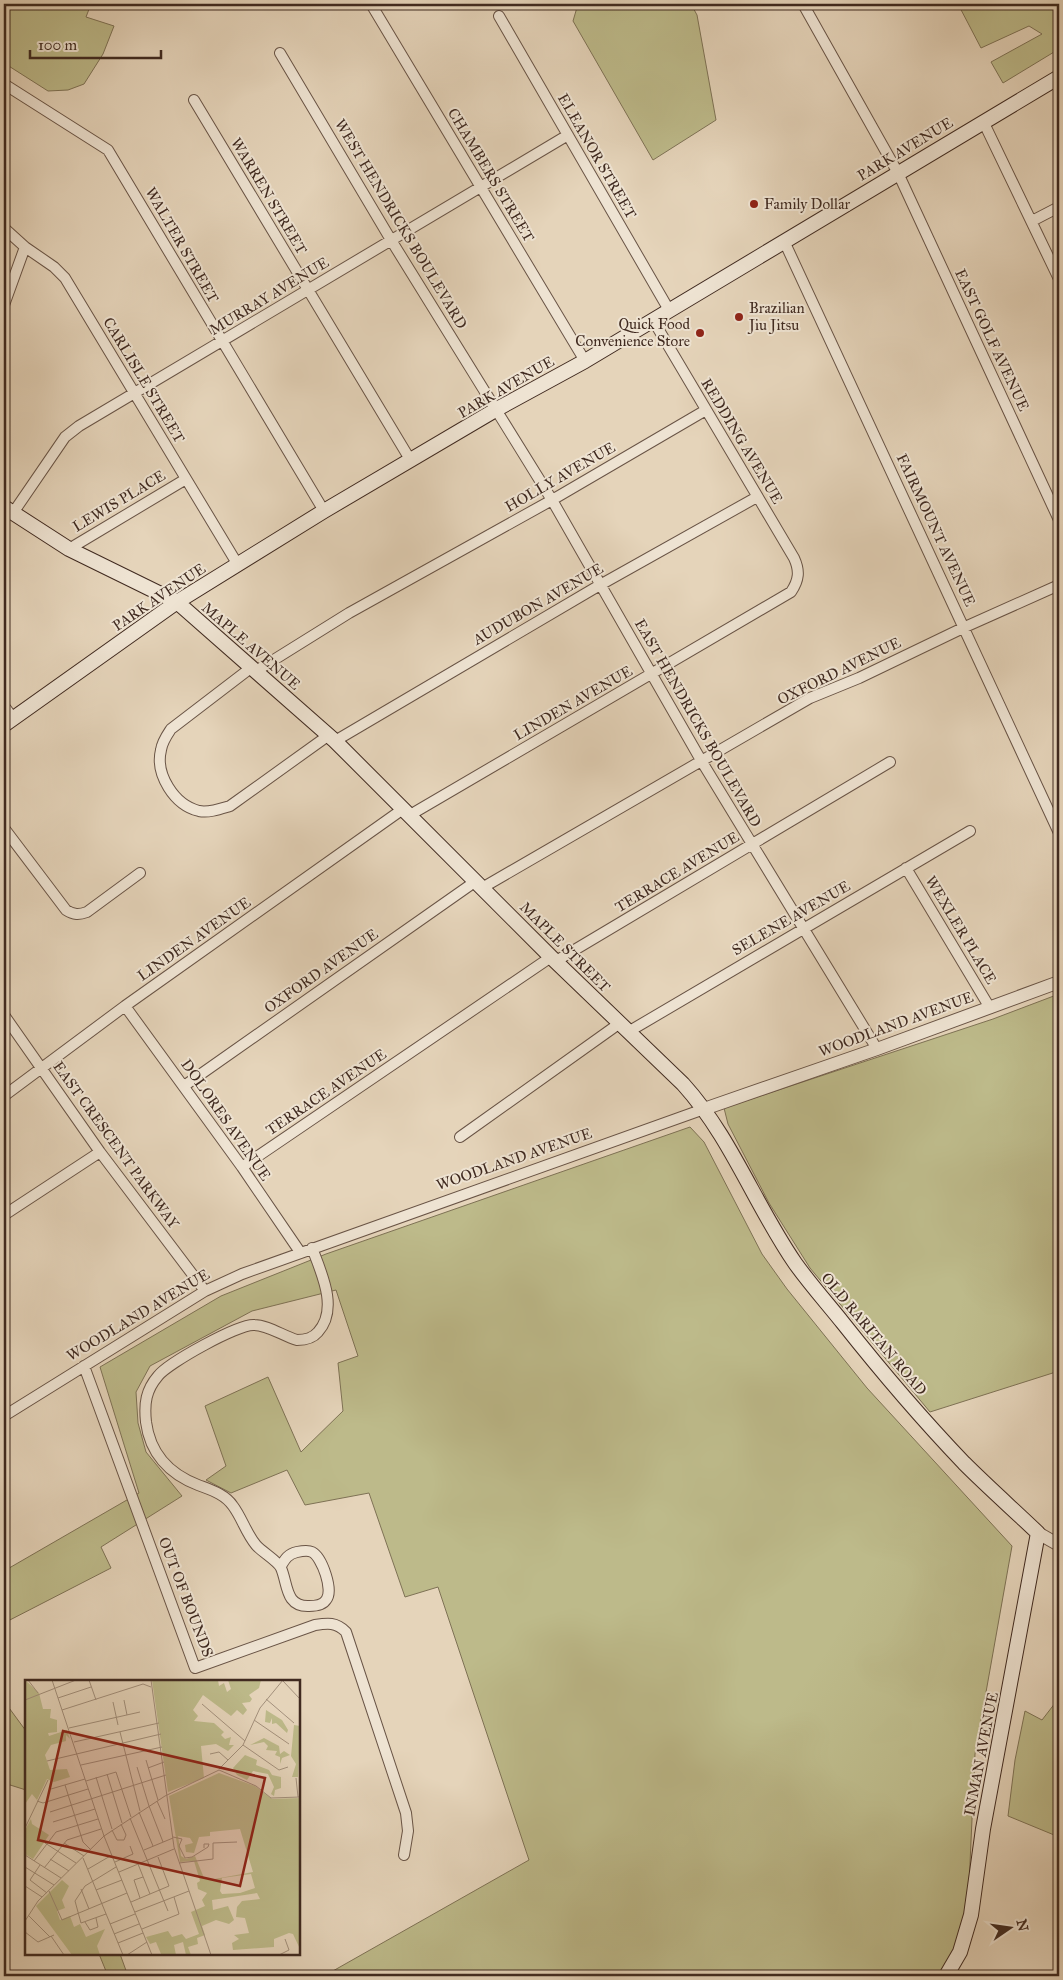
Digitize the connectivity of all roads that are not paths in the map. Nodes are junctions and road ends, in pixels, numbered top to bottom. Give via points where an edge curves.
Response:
1 (372, 4) edge
2 (803, 4) edge
3 (499, 16) dead end
4 (280, 53) dead end
5 (1059, 77) edge
6 (4, 84) edge
7 (194, 100) dead end
8 (983, 121) junction
9 (568, 135) junction
10 (898, 172) junction
11 (481, 186) junction
12 (1059, 207) edge
13 (1032, 221) junction
14 (4, 228) edge
15 (391, 240) junction
16 (784, 241) junction
17 (25, 247) junction
18 (1059, 279) edge
19 (307, 290) junction
20 (4, 305) edge
21 (668, 310) junction
22 (653, 320) junction
23 (221, 342) junction
24 (585, 361) junction
25 (134, 393) junction
26 (497, 410) junction
27 (706, 410) junction
28 (411, 461) junction
29 (186, 479) junction
30 (758, 497) junction
31 (552, 500) junction
32 (8, 510) edge
33 (324, 512) junction
34 (1059, 520) edge
35 (69, 549) junction
36 (238, 565) junction
37 (798, 580) joint
38 (600, 585) junction
39 (1059, 586) edge
40 (176, 602) junction
41 (965, 627) junction
42 (254, 669) junction
43 (652, 675) junction
44 (4, 706) edge
45 (8, 722) edge
46 (332, 738) junction
47 (702, 762) junction
48 (890, 762) dead end
49 (407, 812) junction
50 (4, 828) edge
51 (970, 831) dead end
52 (1059, 833) edge
53 (752, 845) junction
54 (906, 868) junction
55 (140, 873) dead end
56 (479, 884) junction
57 (805, 928) junction
58 (554, 959) junction
59 (1059, 982) edge
60 (125, 1006) junction
61 (990, 1008) junction
62 (4, 1015) edge
63 (624, 1028) junction
64 (877, 1049) junction
65 (42, 1069) junction
66 (184, 1086) junction
67 (4, 1096) edge
68 (704, 1110) junction
69 (460, 1137) dead end
70 (100, 1152) junction
71 (242, 1167) junction
72 (4, 1216) edge
73 (312, 1248) junction
74 (300, 1252) junction
75 (205, 1291) junction
76 (84, 1366) junction
77 (4, 1416) edge
78 (1038, 1534) junction
79 (1059, 1546) edge
80 (281, 1566) junction
81 (404, 1855) dead end
82 (946, 1976) edge

1 - 11 street, CHAMBERS STREET
2 - 10 street, EAST GOLF AVENUE
3 - 9 street, ELEANOR STREET
4 - 15 street, WEST HENDRICKS BOULEVARD
5 - 8 main road, PARK AVENUE
6 - 23 street, WALTER STREET via 108,150
7 - 19 street, WARREN STREET
8 - 10 main road, PARK AVENUE
8 - 13 street
9 - 11 street, MURRAY AVENUE
9 - 21 street, ELEANOR STREET
10 - 16 main road, PARK AVENUE
10 - 34 street, EAST GOLF AVENUE
11 - 15 street, MURRAY AVENUE
11 - 24 street, CHAMBERS STREET
12 - 13 street
13 - 18 street
14 - 17 street, CARLISLE STREET
15 - 19 street, MURRAY AVENUE
15 - 26 street, WEST HENDRICKS BOULEVARD
16 - 21 main road, PARK AVENUE
16 - 41 street, FAIRMOUNT AVENUE
17 - 20 street
17 - 25 street, CARLISLE STREET via 65,278
19 - 23 street, MURRAY AVENUE
19 - 28 street, WARREN STREET
21 - 22 main road, PARK AVENUE
22 - 24 main road, PARK AVENUE
22 - 27 street, REDDING AVENUE
23 - 25 street, MURRAY AVENUE
23 - 33 street, WALTER STREET
24 - 26 main road, PARK AVENUE
25 - 29 street, CARLISLE STREET
25 - 32 street, MURRAY AVENUE via 65,437
26 - 28 main road, PARK AVENUE
26 - 31 street, EAST HENDRICKS BOULEVARD
27 - 30 street, REDDING AVENUE
27 - 31 street, HOLLY AVENUE
28 - 33 main road, PARK AVENUE
29 - 35 street, LEWIS PLACE
29 - 36 street, CARLISLE STREET
30 - 37 street, REDDING AVENUE via 794,558
30 - 38 street, AUDUBON AVENUE
31 - 38 street, EAST HENDRICKS BOULEVARD
31 - 42 street, HOLLY AVENUE
32 - 35 main road, MAPLE AVENUE
33 - 36 main road, PARK AVENUE
35 - 40 main road, MAPLE AVENUE
36 - 40 main road, PARK AVENUE
37 - 43 street, LINDEN AVENUE via 791,592
38 - 43 street, EAST HENDRICKS BOULEVARD
38 - 46 street, AUDUBON AVENUE
39 - 41 street, OXFORD AVENUE
40 - 42 main road, MAPLE AVENUE
40 - 45 main road, PARK AVENUE
41 - 47 street, OXFORD AVENUE via 810,698
41 - 52 street, FAIRMOUNT AVENUE
42 - 46 main road, MAPLE AVENUE
42 - 46 street, AUDUBON AVENUE via 171,729 164,740 159,762 169,788 177,798 200,811 230,806
43 - 47 street, EAST HENDRICKS BOULEVARD
43 - 49 street, LINDEN AVENUE
44 - 45 street
46 - 49 main road, MAPLE AVENUE
47 - 53 street, EAST HENDRICKS BOULEVARD
47 - 56 street, OXFORD AVENUE
48 - 53 street, TERRACE AVENUE
49 - 56 main road, MAPLE STREET
49 - 60 street, LINDEN AVENUE
50 - 55 street via 66,910 73,914 87,912
51 - 54 street, SELENE AVENUE
53 - 57 street, EAST HENDRICKS BOULEVARD
53 - 58 street, TERRACE AVENUE
54 - 57 street, SELENE AVENUE
54 - 61 street, WEXLER PLACE
56 - 58 main road, MAPLE STREET
56 - 66 street, OXFORD AVENUE
57 - 63 street, SELENE AVENUE
57 - 64 street, EAST HENDRICKS BOULEVARD
58 - 63 main road, MAPLE STREET
58 - 71 street, TERRACE AVENUE
59 - 61 street, WOODLAND AVENUE
60 - 65 street, LINDEN AVENUE
60 - 66 street, DOLORES AVENUE
61 - 64 street, WOODLAND AVENUE
62 - 65 street, EAST CRESCENT PARKWAY
63 - 68 main road, MAPLE STREET via 683,1084
63 - 69 street, SELENE AVENUE
64 - 68 street, WOODLAND AVENUE
65 - 67 street, LINDEN AVENUE
65 - 70 street, EAST CRESCENT PARKWAY
66 - 71 street, DOLORES AVENUE
68 - 73 street, WOODLAND AVENUE
68 - 78 main road, OLD RARITAN ROAD via 731,1150 775,1234 797,1266 933,1429
70 - 72 street
70 - 75 street, EAST CRESCENT PARKWAY
71 - 74 street, DOLORES AVENUE
73 - 74 street, WOODLAND AVENUE
73 - 80 street via 327,1302 324,1322 316,1335 297,1340 259,1325 241,1327 160,1373 146,1394 144,1405 152,1446 170,1470 226,1498 256,1546
74 - 75 street, WOODLAND AVENUE
75 - 76 street, WOODLAND AVENUE
76 - 77 street, WOODLAND AVENUE
76 - 81 street, OUT OF BOUNDS via 195,1668 315,1625 334,1623 346,1632 406,1813 408,1831
78 - 79 street, OLD RARITAN ROAD
78 - 82 main road, INMAN AVENUE via 983,1829 972,1915 960,1952
80 - 80 street via 291,1554 312,1552 320,1560 326,1577 329,1589 326,1600 312,1606 296,1604 288,1592

